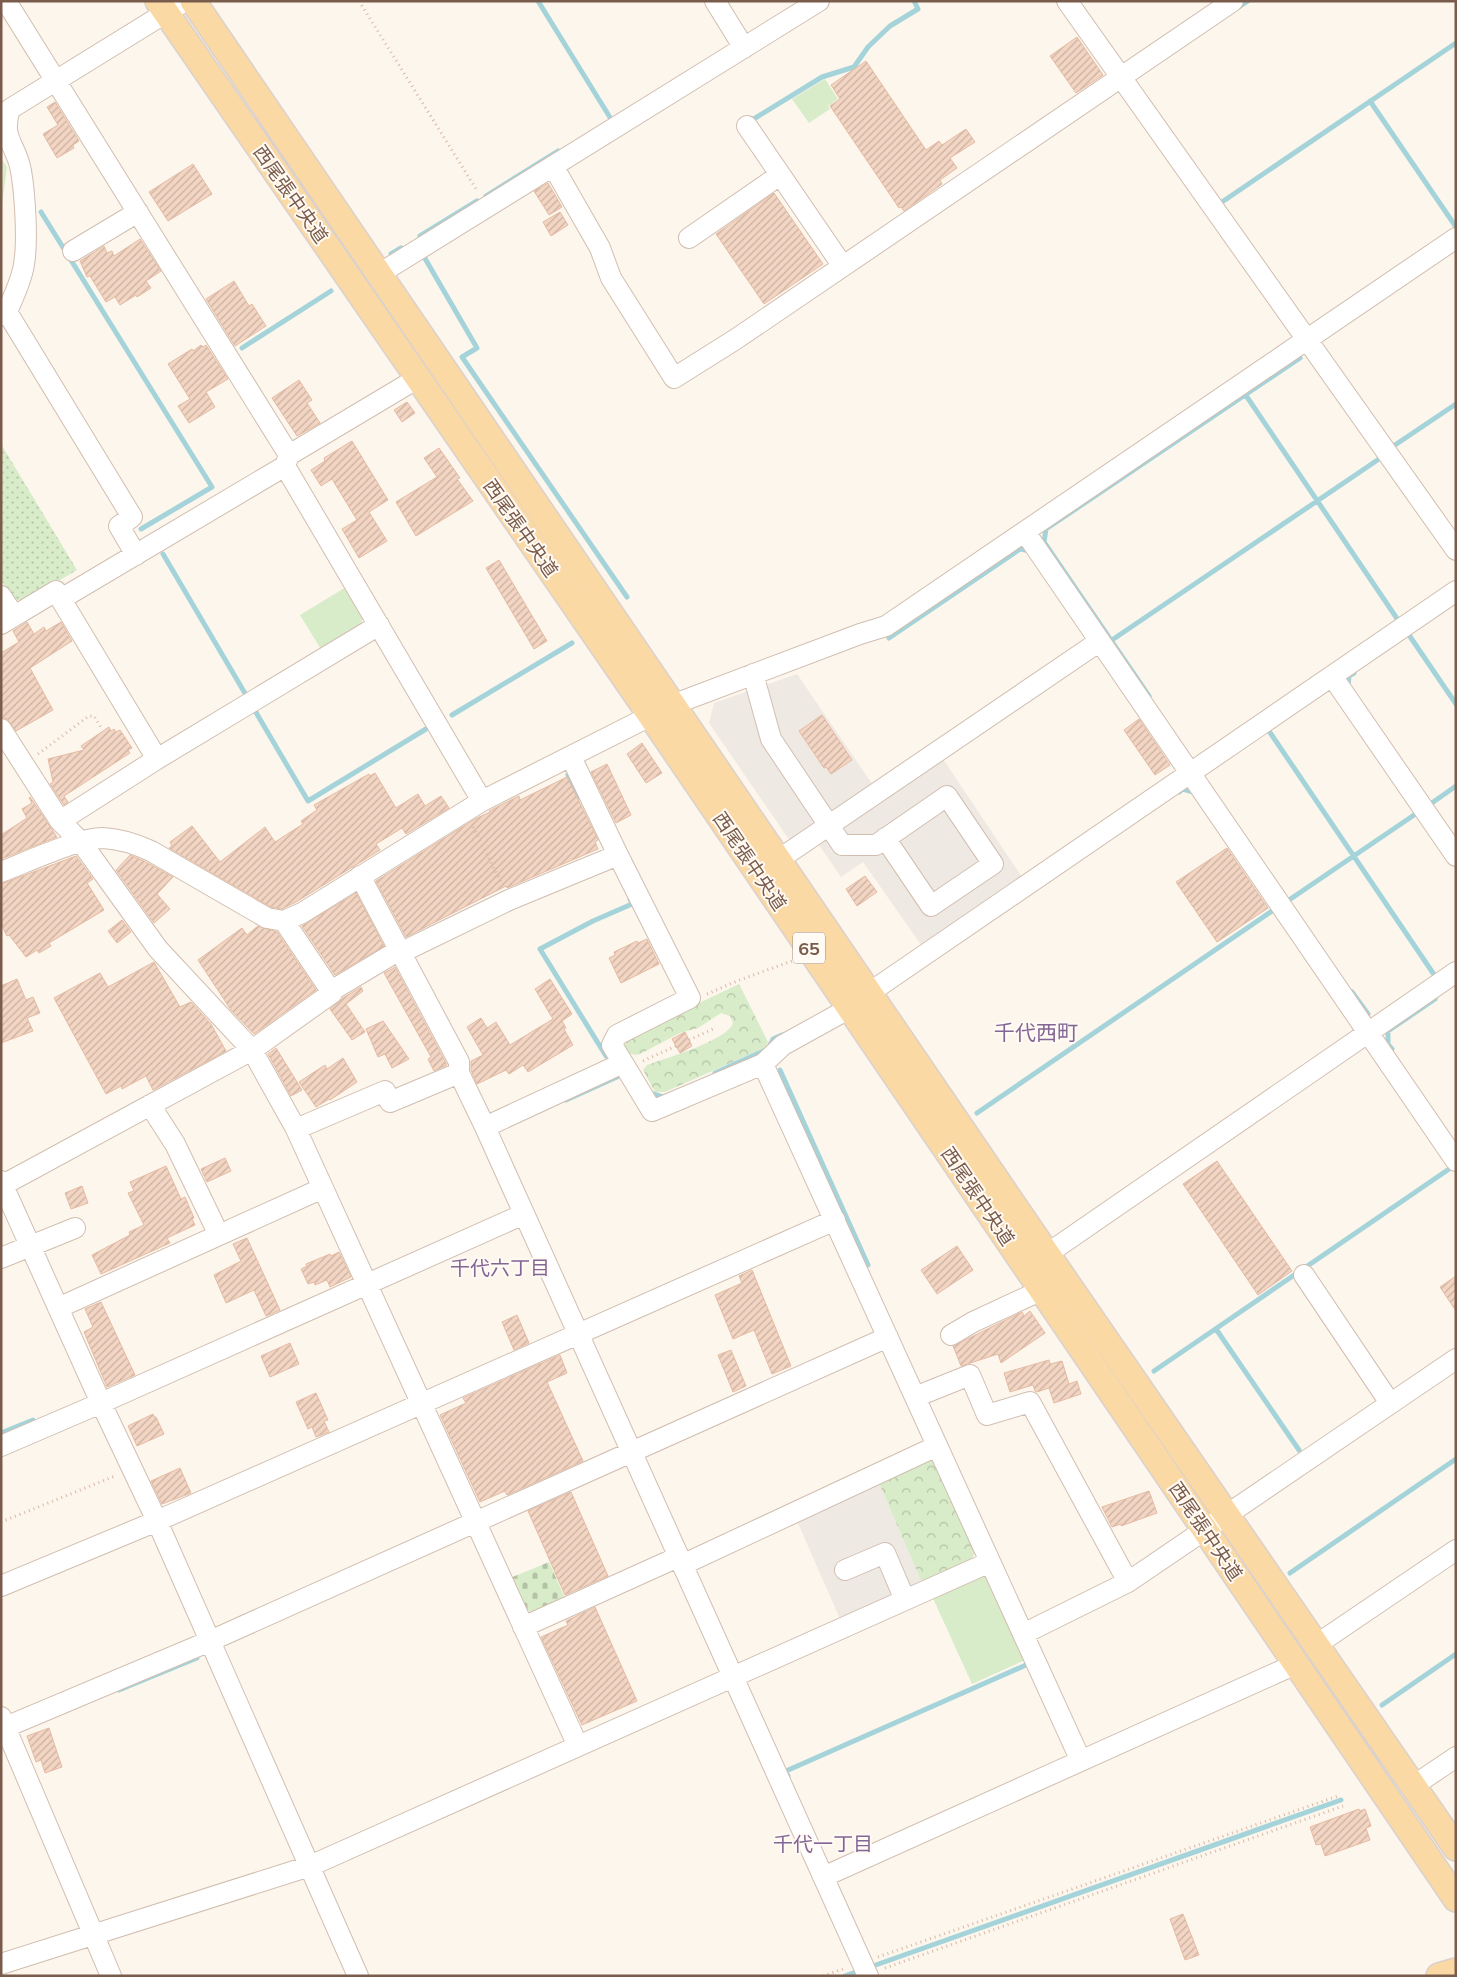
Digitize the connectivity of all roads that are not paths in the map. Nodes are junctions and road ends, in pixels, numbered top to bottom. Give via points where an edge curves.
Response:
1 (6, 1) edge
2 (193, 1) edge
3 (715, 1) edge
4 (819, 1) edge
5 (1067, 1) edge
6 (1233, 1) edge
7 (170, 5) edge
8 (744, 48) junction
9 (1121, 78) junction
10 (56, 80) junction
11 (746, 126) dead end
12 (553, 166) junction
13 (780, 175) junction
14 (138, 212) junction
15 (689, 238) dead end
16 (1456, 238) edge
17 (73, 251) dead end
18 (842, 265) junction
19 (379, 274) junction
20 (4, 314) edge
21 (1308, 339) junction
22 (418, 378) junction
23 (287, 461) junction
24 (1025, 532) junction
25 (1456, 550) edge
26 (136, 554) junction
27 (1456, 591) edge
28 (1, 596) edge
29 (61, 599) junction
30 (7, 620) edge
31 (379, 625) junction
32 (1100, 641) junction
33 (753, 674) junction
34 (1332, 676) junction
35 (662, 710) junction
36 (1, 729) edge
37 (571, 757) junction
38 (157, 759) junction
39 (1190, 773) junction
40 (474, 806) junction
41 (60, 821) junction
42 (829, 826) junction
43 (885, 838) junction
44 (81, 842) junction
45 (618, 855) junction
46 (1456, 856) edge
47 (778, 860) junction
48 (1, 872) edge
49 (360, 876) junction
50 (284, 921) junction
51 (401, 950) junction
52 (1456, 972) edge
53 (331, 992) junction
54 (860, 1001) junction
55 (1369, 1032) junction
56 (252, 1050) junction
57 (764, 1064) junction
58 (625, 1066) junction
59 (459, 1073) junction
60 (150, 1105) junction
61 (484, 1126) junction
62 (296, 1128) junction
63 (1456, 1161) edge
64 (2, 1183) edge
65 (323, 1188) junction
66 (524, 1214) junction
67 (835, 1220) junction
68 (75, 1228) dead end
69 (219, 1235) junction
70 (30, 1245) junction
71 (1047, 1254) junction
72 (1, 1258) edge
73 (1304, 1276) dead end
74 (367, 1284) junction
75 (1042, 1290) junction
76 (58, 1308) junction
77 (578, 1334) junction
78 (951, 1336) dead end
79 (888, 1337) junction
80 (1456, 1359) edge
81 (915, 1397) junction
82 (101, 1403) junction
83 (1390, 1403) junction
84 (422, 1404) junction
85 (1, 1446) edge
86 (937, 1446) junction
87 (631, 1452) junction
88 (1227, 1514) junction
89 (157, 1521) junction
90 (476, 1522) junction
91 (1204, 1529) junction
92 (1456, 1550) edge
93 (680, 1561) junction
94 (990, 1562) junction
95 (845, 1570) dead end
96 (1128, 1582) junction
97 (1, 1586) edge
98 (905, 1600) junction
99 (523, 1627) junction
100 (1022, 1634) junction
101 (210, 1641) junction
102 (1316, 1645) junction
103 (1296, 1664) junction
104 (733, 1677) junction
105 (3, 1725) edge
106 (578, 1746) junction
107 (1456, 1757) edge
108 (1080, 1761) junction
109 (1413, 1786) junction
110 (1456, 1848) edge
111 (310, 1866) junction
112 (823, 1877) junction
113 (1456, 1899) edge
114 (93, 1934) junction
115 (1, 1964) edge
116 (866, 1971) edge
117 (1456, 1971) edge
118 (111, 1976) edge
119 (358, 1976) edge
120 (1439, 1976) edge

1 - 10 street
2 - 19 main road, 西尾張中央道 / 65
3 - 8 street
4 - 8 street
5 - 9 street
6 - 9 street
7 - 10 street
7 - 22 main road, 西尾張中央道 / 65
8 - 12 street
9 - 18 street
9 - 21 street
10 - 14 street
10 - 20 street via 10,109 5,122 6,133 21,169 25,225 24,265
11 - 13 street
12 - 18 street via 600,248 611,278 674,378
12 - 19 street
13 - 15 street
13 - 18 street
14 - 17 street
14 - 23 street
16 - 21 street
19 - 35 main road, 西尾張中央道 / 65
20 - 26 street via 132,517 119,526
21 - 24 street
21 - 25 street
22 - 23 street
22 - 35 main road, 西尾張中央道 / 65
23 - 26 street
23 - 31 street
24 - 32 street
24 - 33 street via 886,626
26 - 29 street
27 - 34 street
28 - 30 street
29 - 30 street via 56,591
29 - 38 street
31 - 38 street
31 - 40 street
32 - 39 street
32 - 42 street
33 - 35 street
33 - 42 street via 770,739
34 - 39 street
34 - 46 street
35 - 37 street
35 - 47 main road, 西尾張中央道 / 65
35 - 54 main road, 西尾張中央道 / 65 via 810,949
36 - 41 street
37 - 40 street
37 - 45 street
38 - 41 street
39 - 54 street
39 - 55 street
40 - 49 street
41 - 44 street
42 - 43 street via 842,845 876,845
42 - 47 street
43 - 43 street via 931,906 993,864 947,796
44 - 48 street
44 - 50 street via 103,838 132,842 267,918
44 - 56 street via 158,949
45 - 51 street
45 - 58 street via 690,998 617,1035 612,1045
47 - 54 main road, 西尾張中央道 / 65
49 - 50 street
49 - 51 street
50 - 53 street
51 - 53 street
51 - 59 street via 459,1062
52 - 55 street
53 - 56 street
54 - 57 street via 783,1045
54 - 71 main road, 西尾張中央道 / 65
54 - 75 main road, 西尾張中央道 / 65
55 - 63 street
55 - 71 street
56 - 60 street
56 - 62 street
57 - 58 street via 652,1111
57 - 67 street
58 - 61 street
59 - 61 street
59 - 62 street via 390,1102 384,1091
60 - 64 street
60 - 69 street via 175,1144
61 - 66 street
62 - 65 street
64 - 70 street
65 - 69 street
65 - 74 street
66 - 74 street
66 - 77 street
67 - 77 street
67 - 79 street
68 - 70 street
69 - 76 street
70 - 72 street
70 - 76 street
71 - 88 main road, 西尾張中央道 / 65
73 - 83 street
74 - 82 street
74 - 84 street
75 - 78 street via 973,1322
75 - 91 main road, 西尾張中央道 / 65
76 - 82 street
77 - 84 street
77 - 87 street
79 - 81 street
79 - 87 street
80 - 83 street
81 - 86 street
81 - 96 street via 970,1375 987,1415 1030,1402
82 - 85 street
82 - 89 street
83 - 88 street
84 - 89 street
84 - 90 street
86 - 93 street
86 - 94 street
87 - 90 street
87 - 93 street
88 - 91 street
88 - 102 main road, 西尾張中央道 / 65
89 - 97 street
89 - 101 street
90 - 99 street
90 - 101 street
91 - 96 street
91 - 103 main road, 西尾張中央道 / 65
92 - 102 street
93 - 99 street
93 - 104 street
94 - 98 street
94 - 100 street
95 - 98 street via 885,1553
96 - 100 street
98 - 104 street
99 - 106 street
100 - 108 street
101 - 105 street
101 - 111 street
102 - 109 main road, 西尾張中央道 / 65
103 - 108 street
103 - 113 main road, 西尾張中央道 / 65
104 - 106 street
104 - 112 street
105 - 114 street
106 - 111 street
107 - 109 street
108 - 112 street
109 - 110 main road, 西尾張中央道 / 65
111 - 114 street
111 - 119 street
112 - 116 street
114 - 115 street
114 - 118 street
117 - 120 main road

